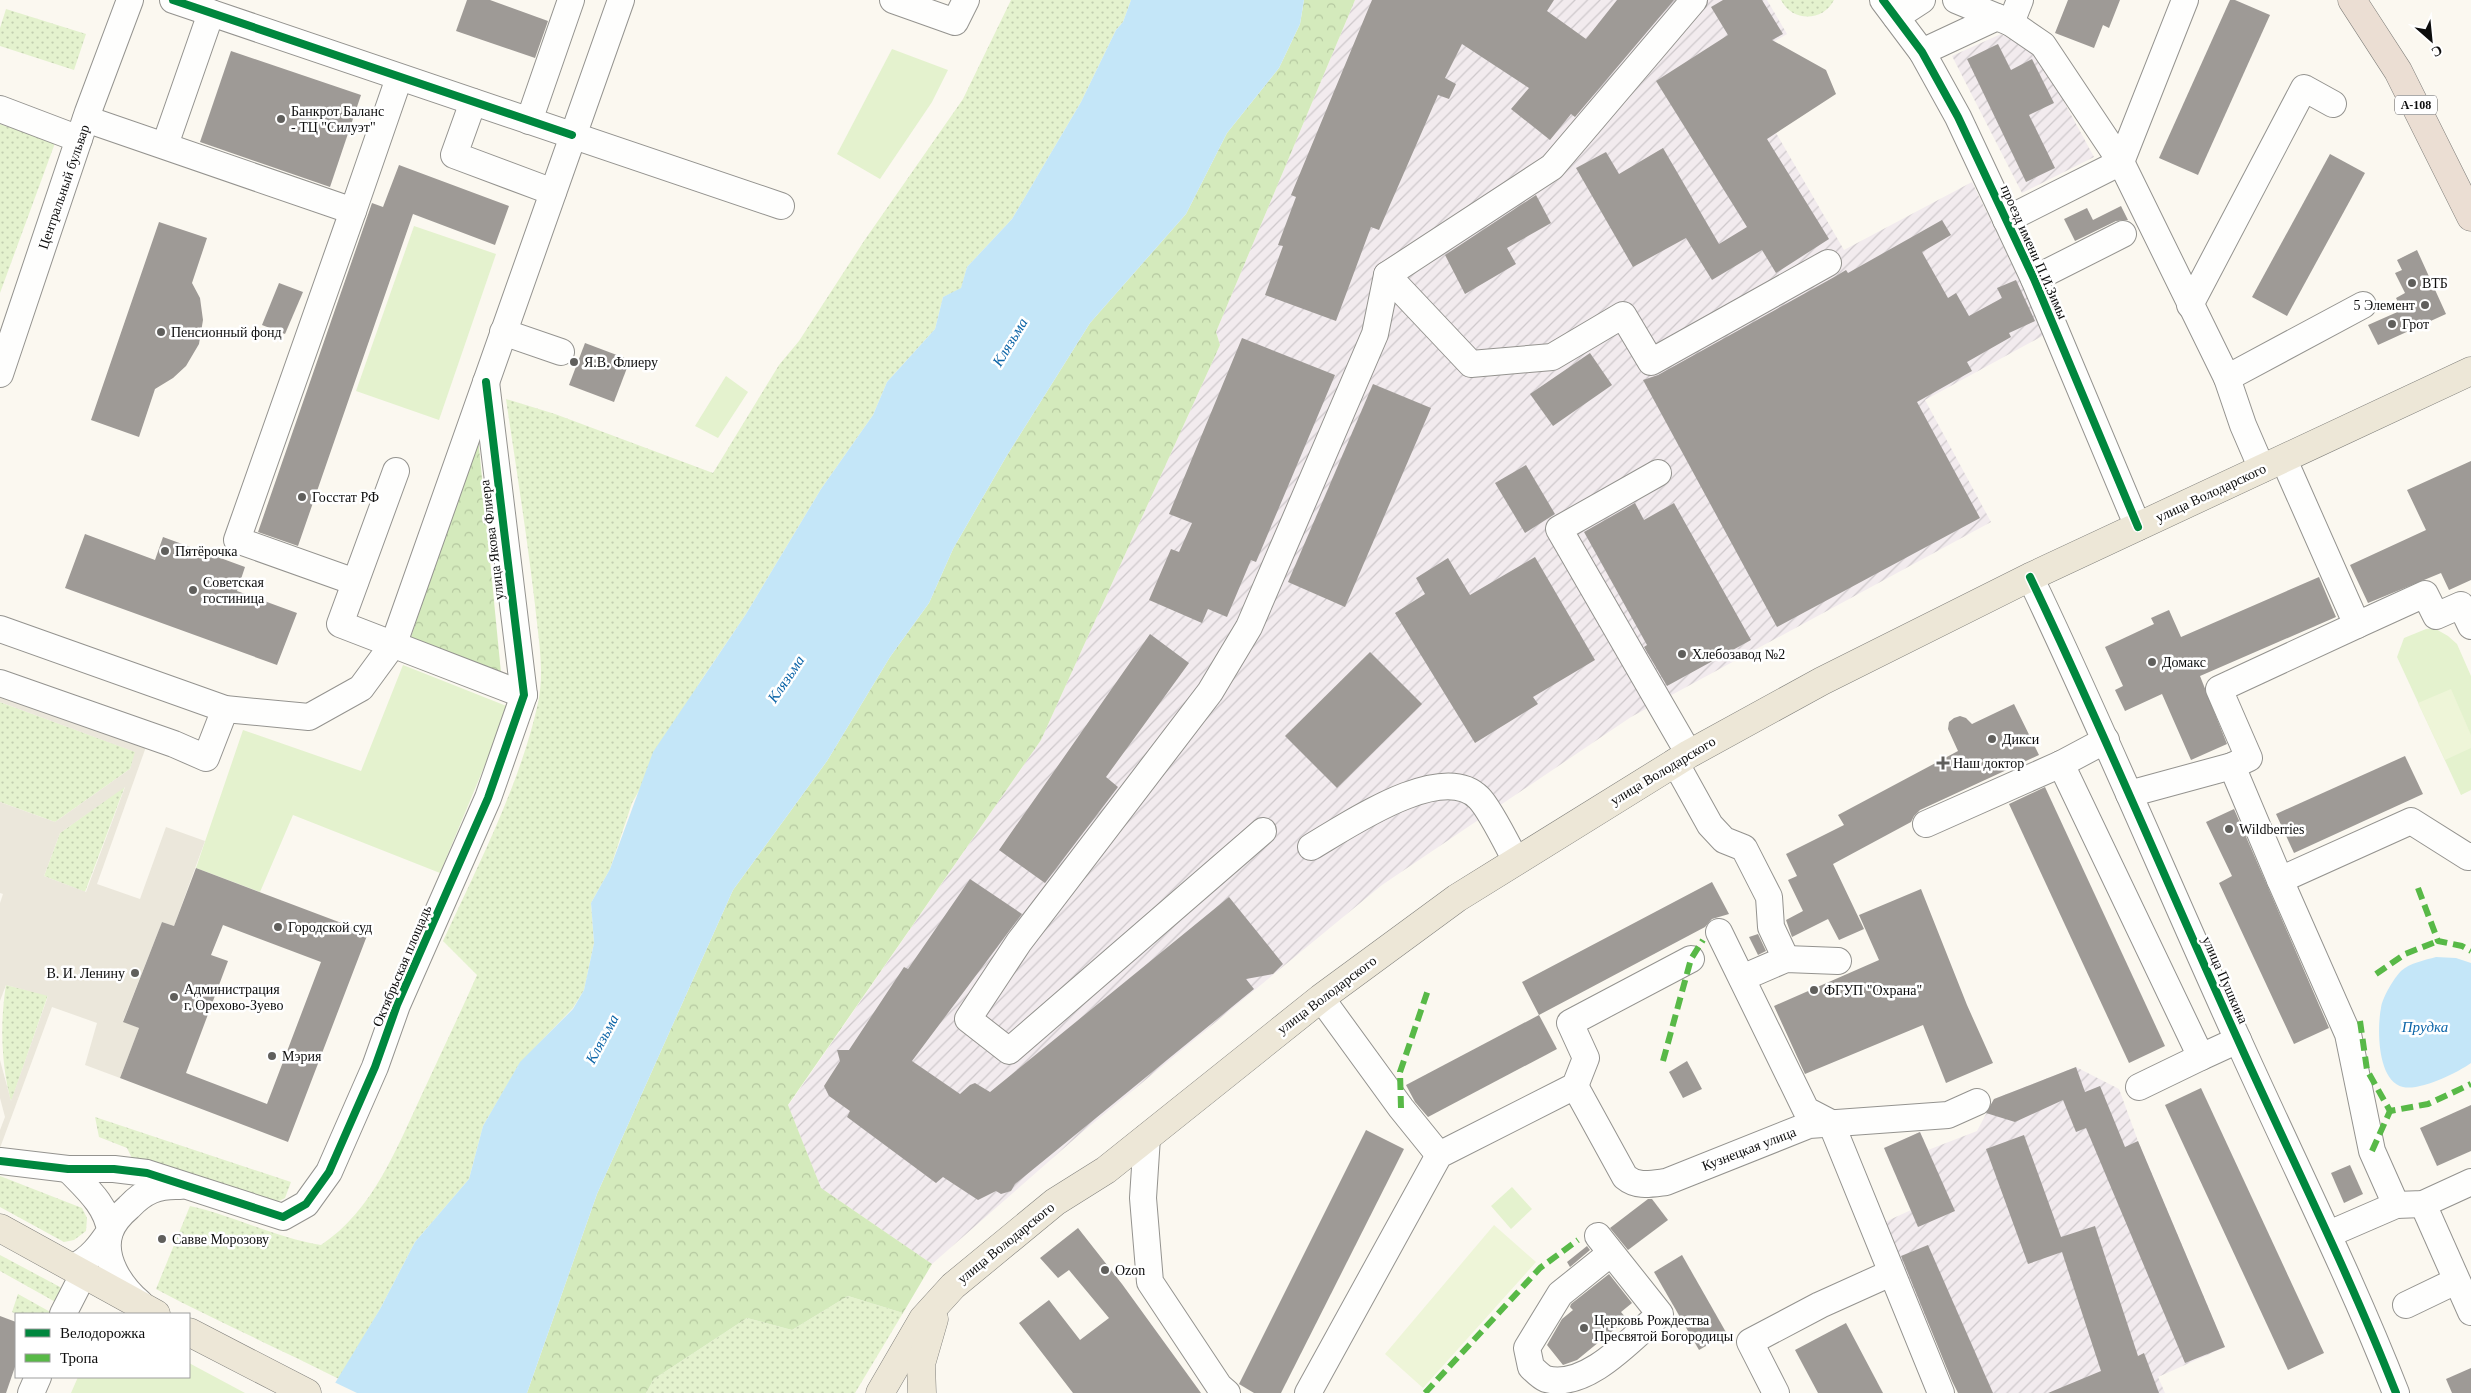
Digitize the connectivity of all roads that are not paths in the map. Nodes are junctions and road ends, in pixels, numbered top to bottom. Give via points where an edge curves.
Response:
1 (130, 0) edge
2 (173, 0) edge
3 (571, 0) edge
4 (621, 0) edge
5 (893, 0) edge
6 (966, 0) edge
7 (1694, 0) edge
8 (1922, 0) edge
9 (1956, 0) edge
10 (2185, 0) edge
11 (2352, 0) edge
12 (1889, 8) edge
13 (212, 13) junction
14 (2009, 13) edge
15 (1922, 52) junction
16 (399, 78) junction
17 (473, 102) junction
18 (2333, 104) dead end
19 (0, 109) edge
20 (529, 120) junction
21 (83, 129) junction
22 (572, 136) junction
23 (165, 146) junction
24 (2121, 162) junction
25 (553, 192) junction
26 (781, 206) dead end
27 (352, 211) junction
28 (2471, 217) edge
29 (2006, 220) junction
30 (2124, 234) dead end
31 (1828, 263) dead end
32 (1387, 275) junction
33 (2034, 279) junction
34 (2190, 305) junction
35 (2363, 305) dead end
36 (503, 332) junction
37 (561, 352) dead end
38 (2471, 371) edge
39 (0, 374) edge
40 (2226, 378) junction
41 (486, 382) junction
42 (2273, 464) junction
43 (396, 471) dead end
44 (1658, 473) dead end
45 (2138, 527) junction
46 (2030, 577) junction
47 (355, 582) junction
48 (2357, 625) junction
49 (2471, 626) edge
50 (0, 629) edge
51 (394, 644) junction
52 (0, 683) edge
53 (524, 695) junction
54 (226, 709) junction
55 (2106, 740) junction
56 (1682, 758) junction
57 (2061, 764) junction
58 (2232, 766) junction
59 (2130, 794) junction
60 (1926, 824) dead end
61 (1263, 831) dead end
62 (1311, 847) dead end
63 (2471, 856) edge
64 (1516, 861) junction
65 (2280, 880) junction
66 (1718, 932) dead end
67 (1691, 959) dead end
68 (1786, 959) junction
69 (1838, 961) dead end
70 (1742, 978) junction
71 (1321, 998) junction
72 (2238, 1040) junction
73 (2201, 1057) junction
74 (1574, 1086) junction
75 (2139, 1087) dead end
76 (1977, 1102) dead end
77 (1830, 1123) junction
78 (1147, 1137) junction
79 (1439, 1155) junction
80 (0, 1161) edge
81 (68, 1169) junction
82 (2471, 1182) edge
83 (193, 1187) junction
84 (2423, 1204) junction
85 (2396, 1205) junction
86 (0, 1228) edge
87 (110, 1231) junction
88 (2328, 1234) junction
89 (1605, 1245) joint
90 (79, 1270) junction
91 (1891, 1273) junction
92 (2456, 1281) junction
93 (938, 1304) junction
94 (2406, 1305) dead end
95 (152, 1312) edge
96 (2471, 1312) edge
97 (62, 1313) edge
98 (190, 1333) edge
99 (38, 1378) edge
100 (31, 1393) edge
101 (307, 1393) edge
102 (880, 1393) edge
103 (922, 1393) edge
104 (1227, 1393) edge
105 (1308, 1393) edge
106 (1776, 1393) edge
107 (1941, 1393) edge
108 (2396, 1393) edge

1 - 21 street, Центральный бульвар
2 - 13 street
3 - 20 street
4 - 22 street, улица Якова Флиера
5 - 6 street via 955,22
7 - 32 street via 1552,167
8 - 12 street
9 - 14 street
10 - 24 street
11 - 28 highway, А-108 via 2398,71
12 - 15 street, проезд имени П.И.Зимы
13 - 16 street
13 - 23 street
14 - 15 street
14 - 24 street via 2043,44
15 - 29 street, проезд имени П.И.Зимы via 1958,117
16 - 17 street
16 - 27 street
17 - 20 street
17 - 25 street via 454,156
18 - 34 street via 2304,88
19 - 21 street
20 - 22 street
21 - 23 street
21 - 39 street, Центральный бульвар
22 - 25 street, улица Якова Флиера
22 - 26 street
23 - 27 street
24 - 29 street
24 - 34 street
25 - 36 street, улица Якова Флиера
27 - 47 street via 237,540
29 - 33 street, проезд имени П.И.Зимы
30 - 33 street
31 - 32 street via 1651,362 1623,315 1552,357 1471,364
32 - 61 street via 1375,334 1249,627 1210,692 1019,942 968,1019 1009,1051
33 - 45 street, проезд имени П.И.Зимы
34 - 40 street
35 - 40 street
36 - 37 street
36 - 41 street, улица Якова Флиера
38 - 42 main road, улица Володарского
40 - 42 street via 2243,425
41 - 51 street
41 - 53 street, улица Якова Флиера
42 - 45 main road, улица Володарского
42 - 48 street
43 - 47 street
44 - 56 street via 1559,529
45 - 46 main road, улица Володарского
46 - 55 street, улица Пушкина
46 - 56 main road, улица Володарского via 1822,681
47 - 51 street via 340,624
48 - 49 street via 2425,594 2436,616 2461,604
48 - 58 street via 2219,689 2249,758
50 - 54 street
51 - 53 street
51 - 54 street via 361,688 309,717
52 - 54 street via 206,758
53 - 83 street, Октябрьская площадь via 488,798 397,1005 375,1067 329,1172 306,1204 283,1217
55 - 57 street
55 - 59 street, улица Пушкина
56 - 64 main road, улица Володарского
56 - 68 street via 1710,825 1724,840 1744,848 1770,897 1771,927
57 - 60 street
57 - 73 street
58 - 59 street
58 - 65 street
59 - 72 street, улица Пушкина
62 - 64 street via 1404,796 1422,789 1447,786 1479,798
63 - 65 street via 2411,820
64 - 71 main road, улица Володарского via 1457,898
65 - 85 street via 2348,1034 2372,1151
66 - 70 street
67 - 74 street via 1570,1023 1586,1058
68 - 69 street
68 - 70 street
70 - 77 street via 1806,1110
71 - 78 main road, улица Володарского
71 - 79 street
72 - 73 street
72 - 88 street, улица Пушкина
73 - 75 street
74 - 77 street, Кузнецкая улица via 1625,1177 1633,1184 1666,1182 1810,1125
74 - 79 street
76 - 77 street, Кузнецкая улица via 1948,1115
77 - 91 street
78 - 93 main road, улица Володарского via 1106,1170 1055,1202 953,1286
78 - 104 street via 1143,1198 1150,1282
79 - 105 street
80 - 81 street
81 - 83 street via 147,1173
81 - 87 street via 98,1201 109,1218
82 - 84 street
83 - 87 street via 167,1185 152,1188 130,1205
84 - 85 street
84 - 92 street
85 - 88 street
86 - 90 main road
87 - 90 street
87 - 95 street via 108,1246 116,1275 124,1287
88 - 108 street, улица Пушкина via 2369,1323
89 - 89 street via 1560,1294 1527,1348 1531,1367 1546,1378 1572,1379 1595,1370 1660,1314
90 - 95 main road
90 - 97 street
91 - 106 street via 1750,1342
91 - 107 street
92 - 94 street
92 - 96 street
93 - 102 main road, улица Володарского via 923,1319
93 - 103 main road via 921,1364
98 - 101 main road
99 - 100 street

